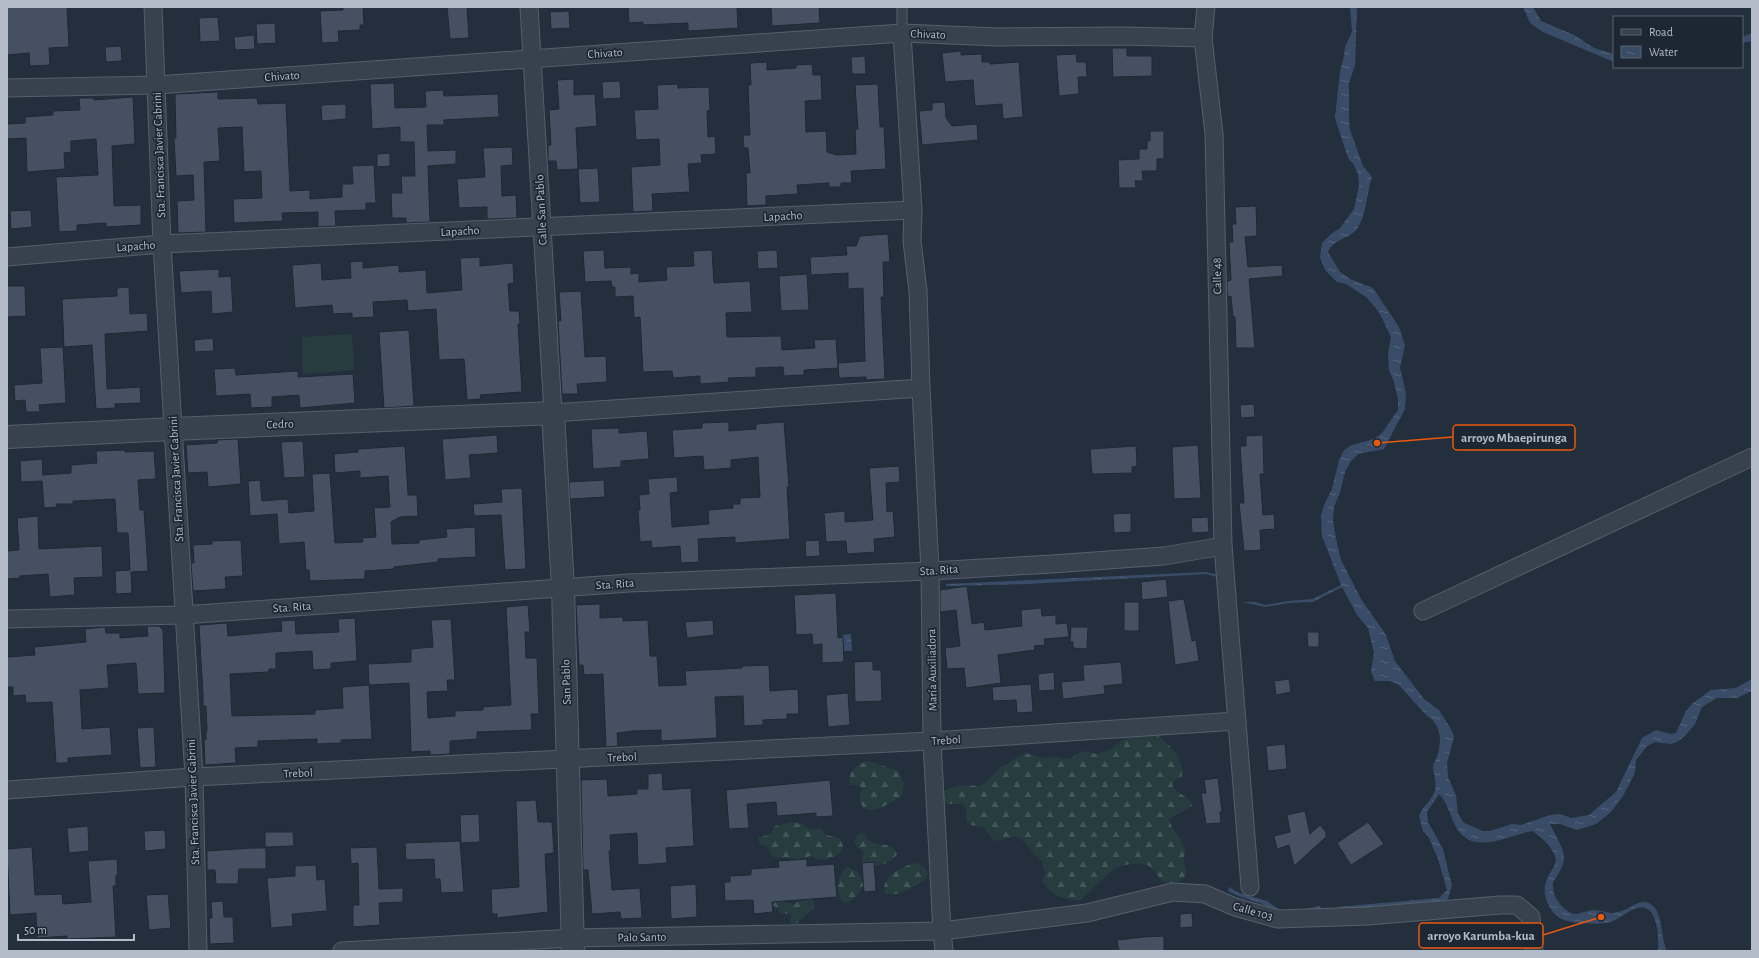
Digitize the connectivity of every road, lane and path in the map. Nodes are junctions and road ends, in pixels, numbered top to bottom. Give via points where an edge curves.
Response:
1 (153, 7) edge
2 (529, 7) edge
3 (902, 7) edge
4 (1206, 7) edge
5 (902, 33) junction
6 (1203, 38) junction
7 (532, 58) junction
8 (156, 85) junction
9 (7, 88) edge
10 (913, 210) junction
11 (542, 227) junction
12 (162, 244) junction
13 (7, 256) edge
14 (921, 388) junction
15 (552, 413) junction
16 (173, 429) junction
17 (7, 438) edge
18 (1752, 457) edge
19 (1223, 546) junction
20 (930, 571) junction
21 (563, 588) junction
22 (1423, 612) dead end
23 (183, 615) junction
24 (7, 619) edge
25 (1237, 721) junction
26 (932, 742) junction
27 (568, 760) junction
28 (194, 778) junction
29 (7, 790) edge
30 (1250, 887) dead end
31 (942, 931) junction
32 (573, 944) edge
33 (198, 951) edge
34 (342, 951) edge
35 (944, 951) edge
36 (1534, 951) edge

1 - 8 street, Sta. Francisca Javier Cabrini
2 - 7 street, Calle San Pablo
3 - 5 lane
4 - 6 street, Calle 48
5 - 6 street, Chivato via 997,37
5 - 7 street, Chivato
5 - 10 street, María Auxiliadora
6 - 19 street, Calle 48 via 1214,134
7 - 8 street, Chivato
7 - 11 street, Calle San Pablo
8 - 9 street, Chivato
8 - 12 street, Sta. Francisca Javier Cabrini
10 - 11 street, Lapacho
10 - 14 street, María Auxiliadora via 912,241 918,291
11 - 12 street, Lapacho
11 - 15 street, Calle San Pablo
12 - 13 street, Lapacho
12 - 16 street, Sta. Francisca Javier Cabrini
14 - 15 street
14 - 20 street, María Auxiliadora
15 - 16 street, Cedro
15 - 21 street, San Pablo
16 - 17 street, Cedro
16 - 23 street, Sta. Francisca Javier Cabrini
18 - 22 street
19 - 20 street, Sta. Rita via 1164,556
19 - 25 street, Calle 48
20 - 21 street, Sta. Rita
20 - 26 street, María Auxiliadora
21 - 23 street, Sta. Rita
21 - 27 street, San Pablo
23 - 24 street, Sta. Rita
23 - 28 street, Sta. Francisca Javier Cabrini
25 - 26 street, Trebol
25 - 30 street, Calle 48
26 - 27 street, Trebol
26 - 31 street, María Auxiliadora
27 - 28 street, Trebol
27 - 32 street, San Pablo
28 - 29 street, Trebol
28 - 33 street, Sta. Francisca Javier Cabrini
31 - 32 street, Palo Santo
31 - 35 street, María Auxiliadora
31 - 36 street, Calle 103 via 1087,913 1173,892 1205,894 1235,907 1278,919 1368,916 1517,905 1531,917
32 - 34 street, Palo Santo

